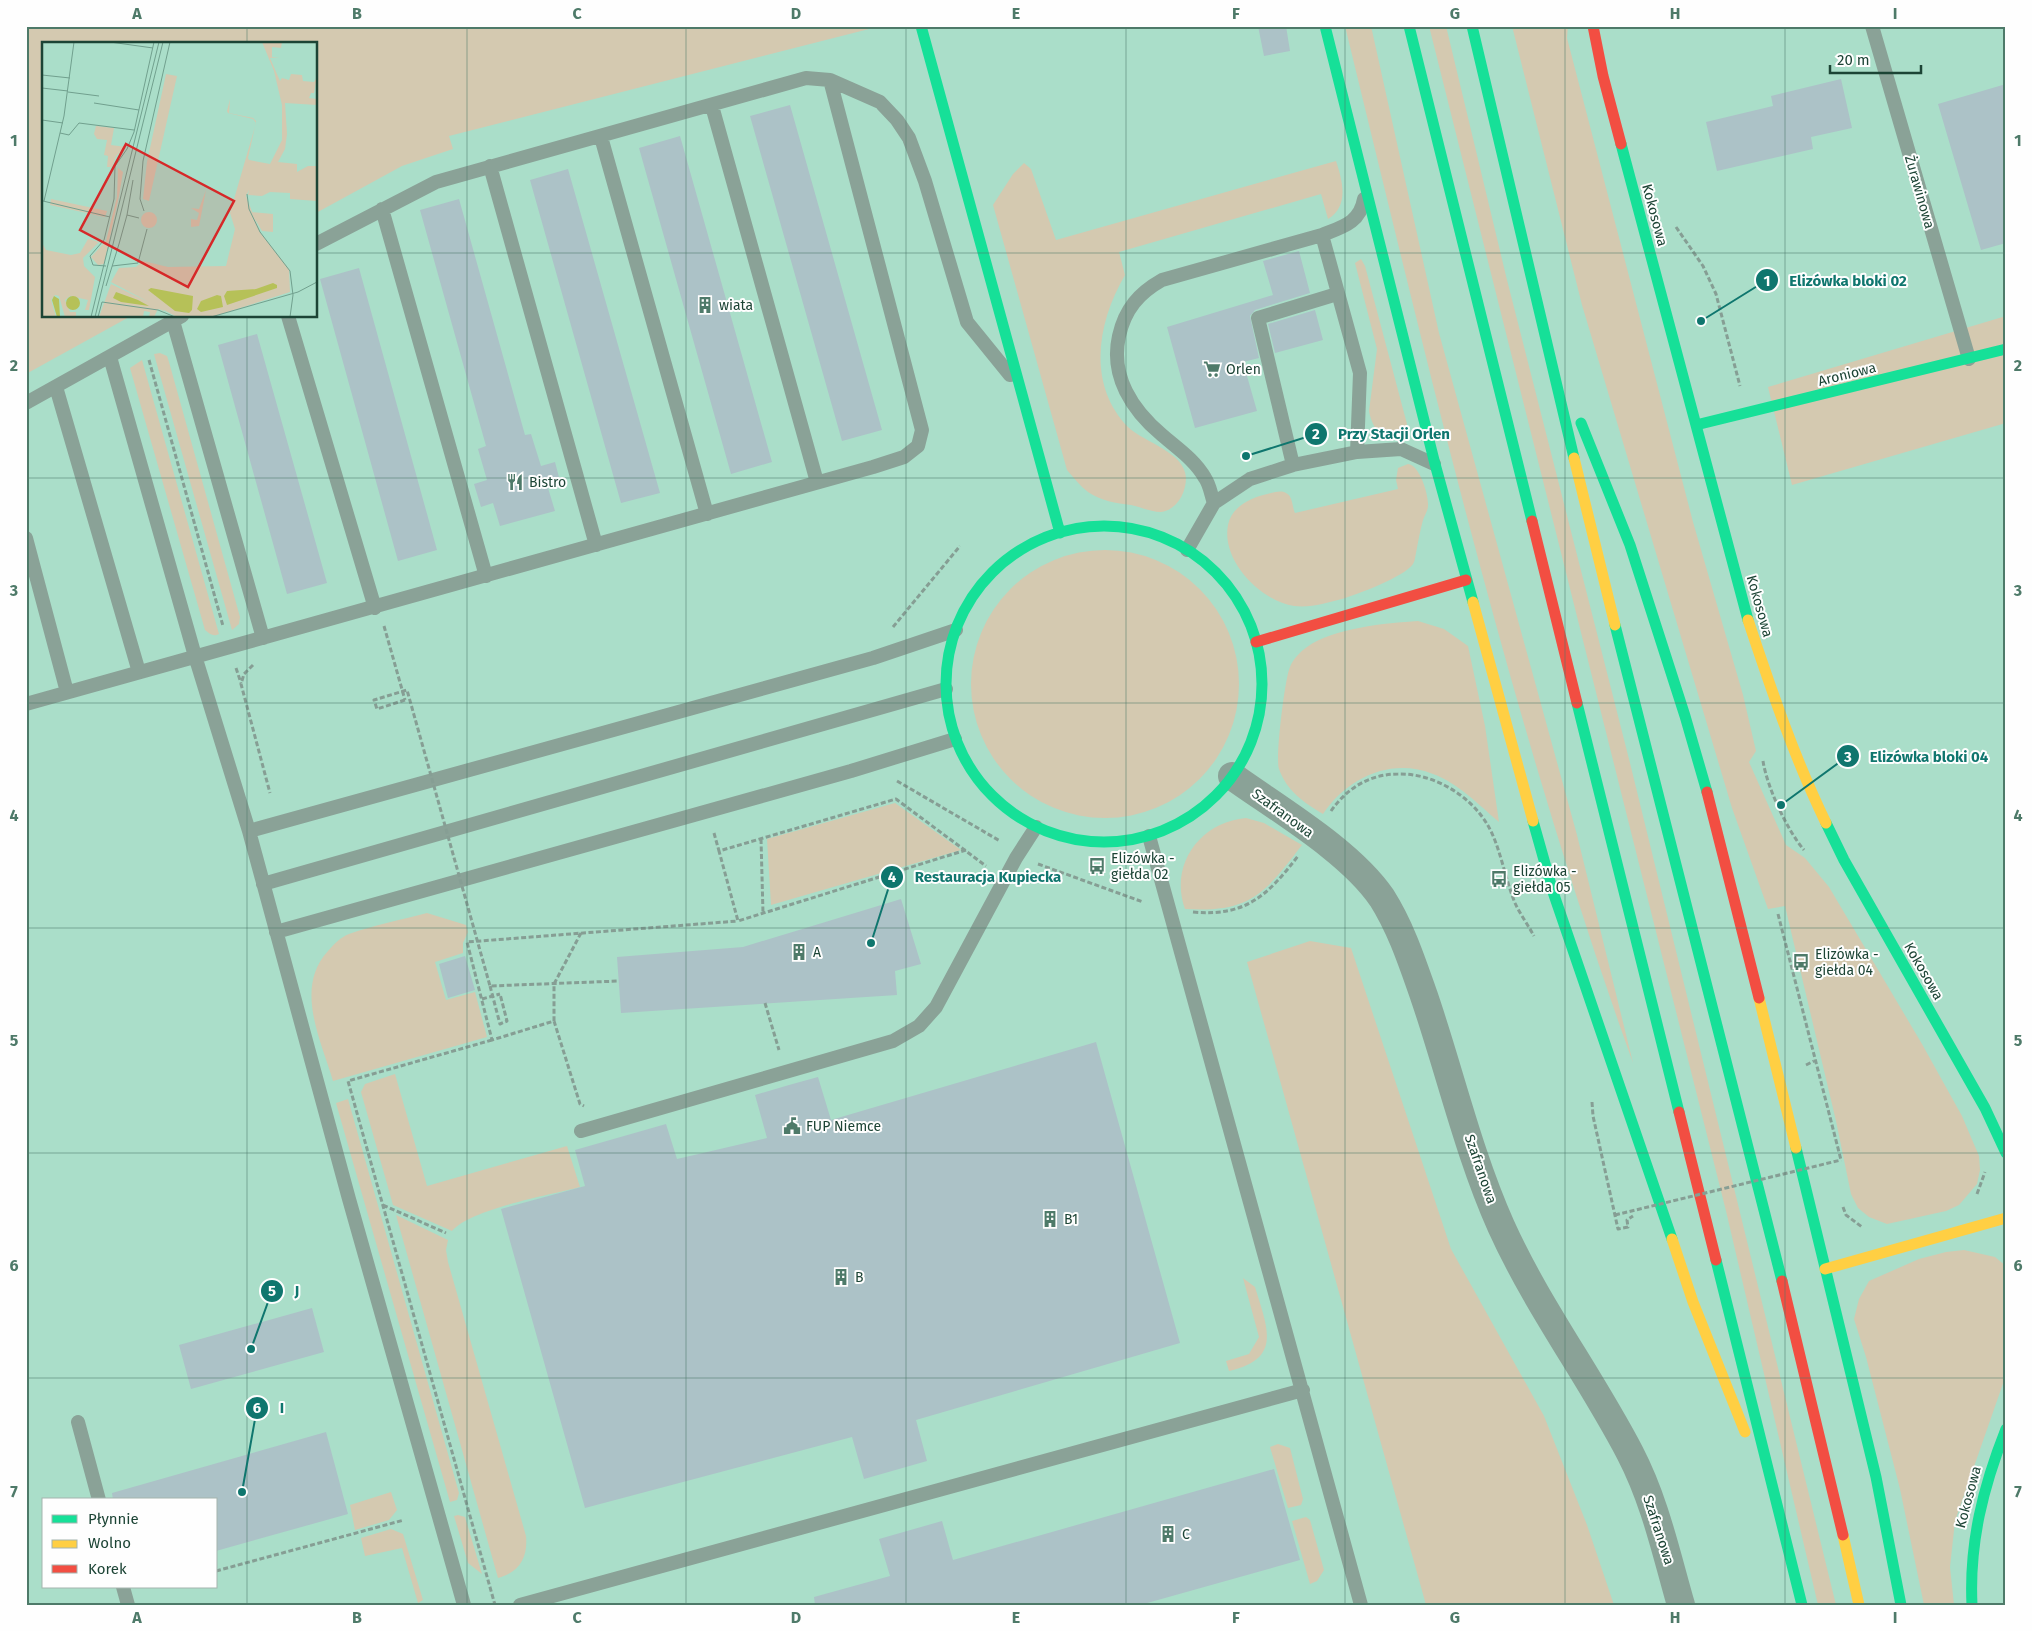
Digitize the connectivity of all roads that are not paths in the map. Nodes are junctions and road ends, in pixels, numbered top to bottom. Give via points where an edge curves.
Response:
1 (921, 26) edge
2 (1325, 26) edge
3 (1409, 26) edge
4 (1472, 26) edge
5 (1593, 26) edge
6 (1872, 26) edge
7 (830, 80) junction
8 (712, 106) junction
9 (601, 137) junction
10 (490, 166) junction
11 (1365, 191) junction
12 (382, 209) junction
13 (1322, 235) junction
14 (318, 243) edge
15 (1337, 294) junction
16 (289, 318) edge
17 (178, 319) edge
18 (1547, 341) junction
19 (2006, 349) edge
20 (110, 357) junction
21 (1969, 359) junction
22 (56, 387) junction
23 (1020, 387) junction
24 (26, 404) edge
25 (1696, 425) junction
26 (1357, 452) junction
27 (1435, 464) junction
28 (1293, 465) junction
29 (817, 482) junction
30 (1214, 503) junction
31 (707, 514) junction
32 (1060, 533) junction
33 (26, 538) edge
34 (596, 545) junction
35 (1186, 550) junction
36 (486, 576) junction
37 (1466, 580) junction
38 (375, 608) junction
39 (956, 630) junction
40 (263, 638) junction
41 (1256, 642) junction
42 (195, 656) junction
43 (138, 672) junction
44 (946, 689) junction
45 (67, 692) junction
46 (26, 704) edge
47 (955, 739) junction
48 (1232, 776) junction
49 (1036, 827) junction
50 (249, 831) junction
51 (1149, 836) junction
52 (263, 884) junction
53 (276, 932) junction
54 (582, 1131) dead end
55 (2006, 1153) edge
56 (2006, 1218) edge
57 (1826, 1269) junction
58 (1303, 1390) junction
59 (78, 1422) dead end
60 (2006, 1429) edge
61 (98, 1498) edge
62 (1783, 1527) junction
63 (123, 1588) edge
64 (128, 1605) edge
65 (464, 1605) edge
66 (520, 1605) edge
67 (1361, 1605) edge
68 (1681, 1605) edge
69 (1802, 1605) edge
70 (1859, 1605) edge
71 (1901, 1605) edge
72 (1972, 1605) edge

1 - 23 main road
2 - 11 main road
3 - 62 main road
4 - 18 main road
5 - 25 main road, Kokosowa via 1603,76
6 - 21 lane, Żurawinowa
7 - 8 lane via 806,78
7 - 23 lane via 880,102 909,138 926,181 967,322
7 - 29 lane via 922,430 918,446 904,457
8 - 9 lane
8 - 29 lane
9 - 10 lane
9 - 31 lane
10 - 12 lane via 436,182
10 - 34 lane
11 - 13 lane via 1356,219
11 - 27 main road
12 - 14 lane
12 - 36 lane
13 - 15 lane
13 - 30 lane via 1162,280 1142,293 1127,312 1116,363 1124,387 1139,415 1190,458 1206,478
15 - 26 lane via 1360,373
15 - 28 lane via 1258,318
16 - 38 lane
17 - 20 lane
17 - 40 lane
18 - 57 main road via 1630,545 1688,725 1721,842
18 - 70 main road via 1688,920 1811,1396
19 - 21 main road, Aroniowa
20 - 22 lane
20 - 42 lane
21 - 25 main road, Aroniowa
22 - 24 lane
22 - 43 lane
23 - 32 main road
25 - 55 main road, Kokosowa via 1747,615 1783,725 1806,782 1844,860 1985,1108
26 - 27 lane via 1401,449
26 - 28 lane
27 - 37 main road
28 - 30 lane via 1250,479
29 - 31 lane
30 - 35 lane
31 - 34 lane
32 - 35 main road via 1091,527 1122,528 1152,534
32 - 39 main road via 1037,541 996,569 966,607
33 - 45 lane
34 - 36 lane
35 - 41 main road via 1220,577 1236,597
36 - 38 lane
37 - 41 main road
37 - 62 main road via 1556,902 1693,1302
38 - 40 lane
39 - 44 main road via 948,659
39 - 50 lane via 873,658
40 - 42 lane
41 - 48 main road via 1261,702 1255,730
42 - 43 lane
42 - 50 lane
43 - 45 lane
44 - 47 main road
44 - 52 lane
45 - 46 lane
47 - 49 main road via 985,788 1015,816
47 - 53 lane
48 - 51 main road via 1193,815
48 - 68 street, Szafranowa via 1336,851 1364,876 1395,920 1438,1035 1478,1164 1501,1225 1531,1285 1630,1454 1655,1511
49 - 51 main road via 1092,842 1121,842
49 - 54 lane via 1001,876 936,1007 919,1026 893,1041
50 - 52 lane
51 - 58 lane
52 - 53 lane
53 - 65 lane
56 - 57 main road
57 - 71 main road via 1876,1477
58 - 66 lane
58 - 67 lane
59 - 61 lane
60 - 72 main road, Kokosowa via 1975,1521 1971,1555
62 - 69 main road
63 - 64 lane

